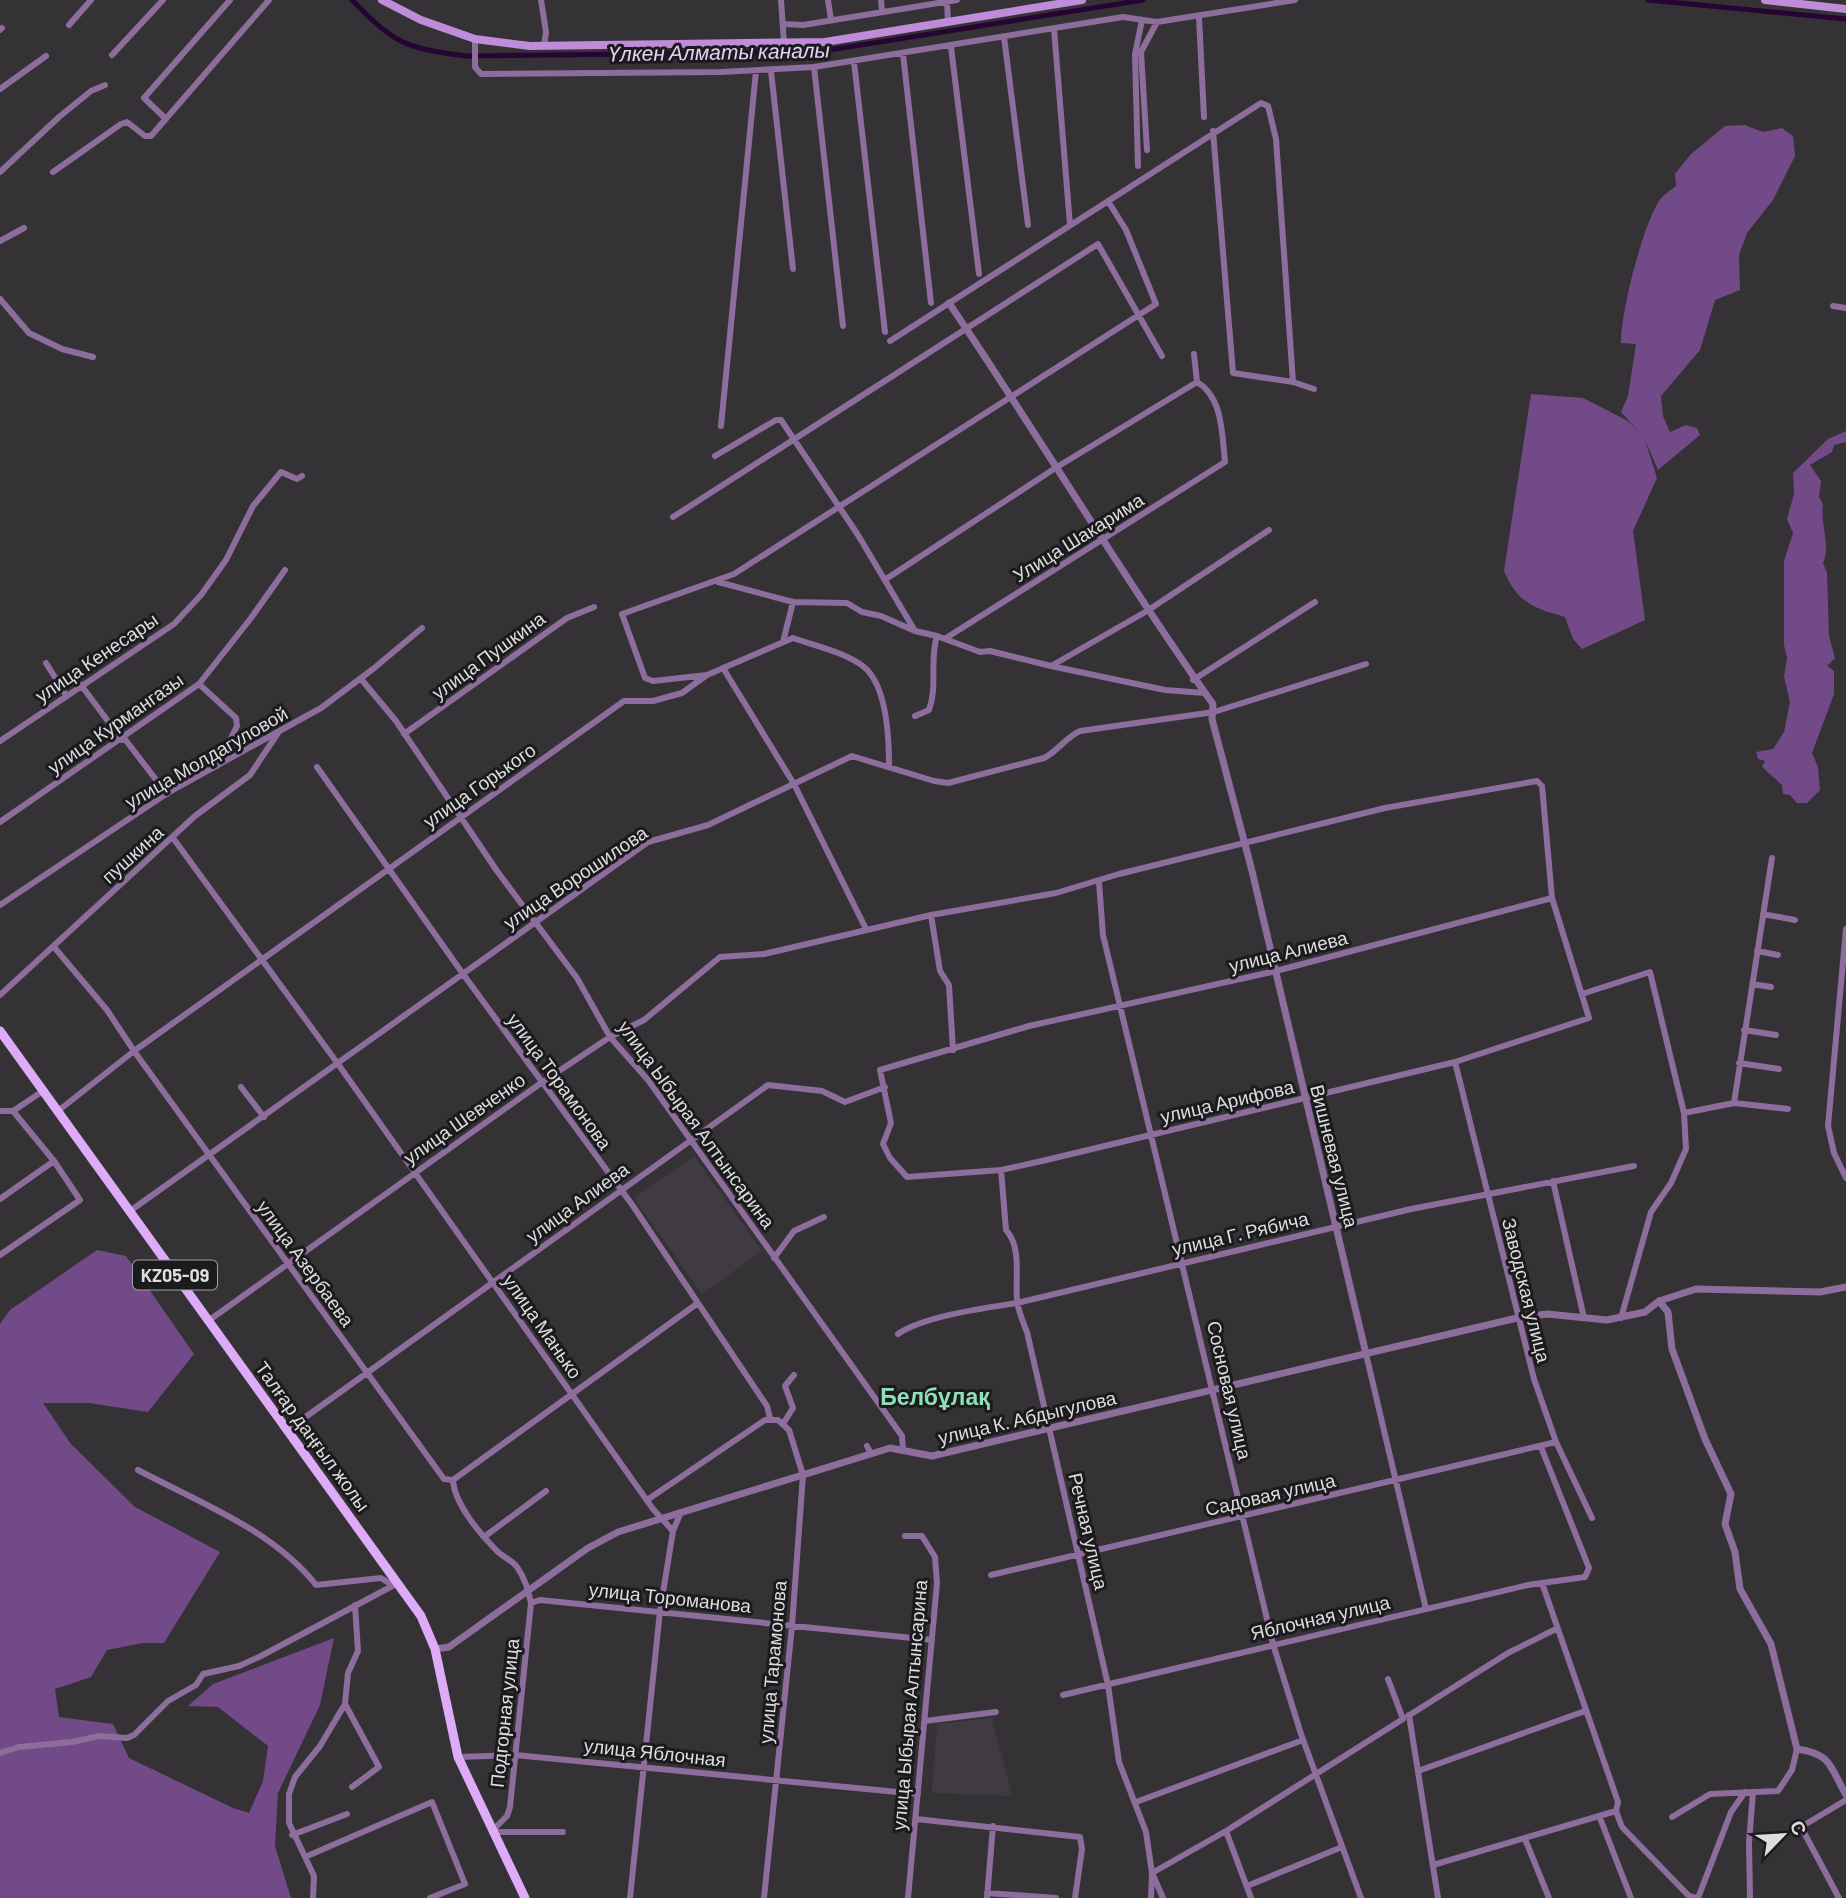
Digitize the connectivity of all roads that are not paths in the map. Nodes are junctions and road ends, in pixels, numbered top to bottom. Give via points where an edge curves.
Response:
1 (91, 0) edge
2 (163, 0) edge
3 (230, 0) edge
4 (270, 0) edge
5 (382, 0) edge
6 (541, 0) edge
7 (781, 0) edge
8 (828, 0) edge
9 (881, 0) edge
10 (957, 0) edge
11 (1082, 0) edge
12 (1295, 0) edge
13 (1765, 0) edge
14 (947, 2) junction
15 (1802, 2) edge
16 (923, 3) edge
17 (1050, 3) edge
18 (400, 4) edge
19 (1846, 9) edge
20 (882, 12) junction
21 (1199, 17) junction
22 (831, 20) junction
23 (1142, 20) junction
24 (948, 22) junction
25 (1157, 22) junction
26 (784, 24) junction
27 (69, 25) dead end
28 (1054, 29) junction
29 (1004, 37) junction
30 (475, 39) junction
31 (784, 43) junction
32 (544, 46) junction
33 (951, 47) junction
34 (903, 54) junction
35 (112, 55) dead end
36 (46, 56) dead end
37 (854, 62) junction
38 (814, 67) junction
39 (757, 71) junction
40 (771, 71) junction
41 (105, 86) dead end
42 (0, 89) edge
43 (1204, 117) dead end
44 (166, 119) junction
45 (1213, 131) junction
46 (1147, 150) dead end
47 (1138, 166) dead end
48 (0, 172) edge
49 (53, 172) dead end
50 (1108, 201) junction
51 (1028, 225) dead end
52 (1070, 225) junction
53 (24, 229) dead end
54 (0, 241) edge
55 (793, 269) dead end
56 (979, 274) dead end
57 (0, 299) edge
58 (931, 303) dead end
59 (949, 303) junction
60 (1833, 306) dead end
61 (1846, 308) edge
62 (1139, 313) junction
63 (843, 326) dead end
64 (967, 329) junction
65 (885, 332) dead end
66 (890, 341) dead end
67 (1194, 354) dead end
68 (1163, 356) dead end
69 (93, 357) dead end
70 (1197, 382) junction
71 (1293, 382) junction
72 (1314, 389) dead end
73 (1011, 394) junction
74 (721, 426) dead end
75 (792, 439) junction
76 (715, 456) dead end
77 (1058, 467) junction
78 (302, 476) dead end
79 (839, 509) junction
80 (673, 517) dead end
81 (1269, 530) dead end
82 (1104, 540) junction
83 (285, 570) dead end
84 (886, 579) junction
85 (717, 581) junction
86 (793, 602) junction
87 (1315, 602) dead end
88 (594, 607) dead end
89 (1147, 611) junction
90 (422, 628) dead end
91 (915, 631) junction
92 (937, 636) junction
93 (946, 638) junction
94 (783, 642) junction
95 (46, 663) dead end
96 (1366, 664) dead end
97 (1051, 666) junction
98 (723, 668) junction
99 (707, 676) junction
100 (361, 679) junction
101 (1193, 680) junction
102 (199, 684) junction
103 (81, 685) junction
104 (1205, 693) junction
105 (66, 695) junction
106 (1214, 712) junction
107 (915, 716) dead end
108 (278, 732) junction
109 (404, 734) junction
110 (123, 739) junction
111 (0, 741) edge
112 (317, 766) dead end
113 (889, 766) junction
114 (216, 768) junction
115 (794, 784) junction
116 (167, 794) junction
117 (461, 817) junction
118 (0, 822) edge
119 (173, 838) junction
120 (1245, 845) junction
121 (1772, 858) dead end
122 (388, 869) junction
123 (1099, 882) junction
124 (1552, 898) junction
125 (0, 905) edge
126 (1763, 914) junction
127 (931, 915) junction
128 (1795, 920) dead end
129 (537, 922) junction
130 (866, 929) junction
131 (1846, 929) edge
132 (54, 947) junction
133 (1757, 951) junction
134 (1778, 955) dead end
135 (262, 960) junction
136 (1276, 971) junction
137 (463, 974) junction
138 (1752, 984) junction
139 (1772, 987) dead end
140 (1582, 994) junction
141 (0, 995) edge
142 (1122, 1006) junction
143 (1744, 1030) junction
144 (0, 1031) edge
145 (1776, 1035) dead end
146 (610, 1037) junction
147 (953, 1050) junction
148 (134, 1051) junction
149 (1455, 1062) junction
150 (1739, 1063) junction
151 (338, 1064) junction
152 (1779, 1069) dead end
153 (541, 1083) junction
154 (241, 1087) dead end
155 (885, 1087) junction
156 (44, 1091) junction
157 (1304, 1098) junction
158 (1734, 1103) junction
159 (1788, 1109) dead end
160 (0, 1111) edge
161 (13, 1111) junction
162 (58, 1111) junction
163 (1684, 1113) junction
164 (264, 1117) junction
165 (1153, 1134) junction
166 (689, 1141) junction
167 (210, 1156) junction
168 (54, 1161) junction
169 (1633, 1166) dead end
170 (1000, 1170) junction
171 (414, 1172) junction
172 (1846, 1178) edge
173 (1553, 1181) junction
174 (621, 1190) junction
175 (1487, 1193) junction
176 (0, 1199) edge
177 (130, 1212) junction
178 (824, 1217) dead end
179 (1335, 1226) junction
180 (0, 1255) edge
181 (774, 1258) junction
182 (1183, 1262) junction
183 (287, 1265) junction
184 (492, 1282) junction
185 (1846, 1287) edge
186 (1660, 1301) junction
187 (698, 1303) junction
188 (1017, 1303) junction
189 (1517, 1318) junction
190 (1584, 1318) junction
191 (1621, 1318) junction
192 (208, 1321) junction
193 (898, 1334) dead end
194 (1366, 1354) junction
195 (366, 1373) junction
196 (794, 1376) dead end
197 (1214, 1390) junction
198 (571, 1395) junction
199 (770, 1418) junction
200 (783, 1423) junction
201 (1048, 1428) junction
202 (286, 1431) junction
203 (1556, 1442) junction
204 (1541, 1447) junction
205 (903, 1450) junction
206 (138, 1470) dead end
207 (803, 1475) junction
208 (453, 1480) junction
209 (1397, 1481) junction
210 (546, 1491) dead end
211 (647, 1500) junction
212 (681, 1512) junction
213 (1243, 1516) junction
214 (661, 1518) junction
215 (1592, 1518) dead end
216 (673, 1531) junction
217 (905, 1536) dead end
218 (484, 1537) junction
219 (1079, 1556) junction
220 (991, 1575) dead end
221 (1542, 1583) junction
222 (395, 1584) junction
223 (528, 1590) junction
224 (531, 1603) junction
225 (355, 1605) junction
226 (1426, 1609) junction
227 (660, 1611) junction
228 (792, 1626) junction
229 (1556, 1629) junction
230 (932, 1640) junction
231 (1273, 1644) junction
232 (435, 1649) junction
233 (1388, 1679) dead end
234 (1108, 1685) junction
235 (1063, 1695) dead end
236 (345, 1704) junction
237 (1585, 1711) junction
238 (996, 1712) dead end
239 (1406, 1717) junction
240 (925, 1721) junction
241 (1303, 1740) junction
242 (1797, 1749) junction
243 (0, 1753) edge
244 (515, 1755) junction
245 (458, 1757) junction
246 (644, 1766) junction
247 (1418, 1771) junction
248 (1315, 1774) junction
249 (776, 1780) junction
250 (352, 1787) dead end
251 (1745, 1792) junction
252 (1753, 1792) junction
253 (918, 1794) junction
254 (1846, 1798) edge
255 (1136, 1802) junction
256 (1616, 1811) junction
257 (346, 1814) dead end
258 (1672, 1817) dead end
259 (1600, 1818) junction
260 (916, 1819) junction
261 (993, 1826) junction
262 (1226, 1831) junction
263 (492, 1832) junction
264 (563, 1832) dead end
265 (292, 1835) junction
266 (1525, 1839) junction
267 (1342, 1847) junction
268 (305, 1857) junction
269 (1433, 1865) junction
270 (1152, 1873) junction
271 (1247, 1886) junction
272 (1838, 1895) edge
273 (987, 1896) edge
274 (313, 1898) edge
275 (430, 1898) edge
276 (525, 1898) edge
277 (631, 1898) edge
278 (764, 1898) edge
279 (908, 1898) edge
280 (1056, 1898) edge
281 (1075, 1898) edge
282 (1151, 1898) edge
283 (1163, 1898) edge
284 (1251, 1898) edge
285 (1361, 1898) edge
286 (1438, 1898) edge
287 (1549, 1898) edge
288 (1631, 1898) edge
289 (1693, 1898) edge
290 (1751, 1898) edge
291 (1830, 1898) edge

1 - 27 street
2 - 35 street
3 - 44 street via 144,98
4 - 44 street
5 - 18 main road
6 - 32 street
7 - 26 street
8 - 22 street
9 - 20 street
10 - 14 street
11 - 17 main road
12 - 21 street
13 - 15 main road
14 - 16 street
14 - 24 street
15 - 19 main road
16 - 20 street
17 - 24 main road
18 - 30 main road
20 - 22 street
21 - 25 street
21 - 43 street
22 - 26 street
23 - 25 street
23 - 28 street via 1123,17
23 - 47 street via 1135,54
24 - 31 main road via 825,42
25 - 46 street via 1141,52
26 - 31 street
28 - 29 street
28 - 52 street
29 - 33 street
29 - 51 street
30 - 32 main road
30 - 39 street via 475,67 481,74
31 - 32 main road
33 - 34 street
33 - 56 street
34 - 37 street
34 - 58 street
36 - 42 street
37 - 38 street
37 - 65 street
38 - 40 street
38 - 63 street
39 - 40 street
39 - 74 street
40 - 55 street
41 - 48 street via 91,91 58,117
44 - 49 street via 151,136 127,122 121,124
45 - 50 street
45 - 71 street via 1233,373
45 - 71 street via 1261,103 1271,112
50 - 52 street
50 - 62 street via 1126,230 1156,304
52 - 59 street
53 - 54 street
57 - 69 street via 36,337
59 - 64 street, Вишневая улица
59 - 66 street
60 - 61 street
62 - 64 street via 1098,244
62 - 68 street
62 - 73 street
64 - 73 street, Вишневая улица
64 - 75 street
67 - 70 street
70 - 77 street
70 - 82 street, Улица Шакарима via 1216,404 1225,462
71 - 72 street
73 - 77 street, Вишневая улица
73 - 79 street
75 - 76 street via 781,420 776,420
75 - 79 street
75 - 80 street
77 - 82 street, Вишневая улица
77 - 84 street
78 - 103 street, улица Кенесары via 297,479 281,471 265,488 226,559 174,624
79 - 84 street
79 - 85 street
81 - 89 street
82 - 89 street, Вишневая улица
82 - 93 street, Улица Шакарима
83 - 102 street, улица Курмангазы
84 - 91 street
85 - 86 street
85 - 99 street via 621,618 645,678
86 - 91 street via 847,603
86 - 94 street
87 - 101 street
88 - 109 street, улица Пушкина via 567,618
89 - 97 street
89 - 101 street, Вишневая улица
90 - 100 street, улица Молдагуловой
91 - 92 street
92 - 93 street
92 - 107 street via 932,674 935,694 929,710
93 - 97 street via 980,652
94 - 98 street, улица Горького
94 - 113 street via 793,638 866,668 885,712
95 - 105 street
96 - 106 street, улица Ворошилова
97 - 104 street via 1165,690
98 - 99 street, улица Горького
98 - 115 street
99 - 117 street, улица Горького via 669,698 616,705
100 - 108 street, улица Молдагуловой
100 - 109 street, улица Ыбырая Алтынсарина
101 - 104 street, Вишневая улица
102 - 110 street, улица Курмангазы
102 - 114 street via 236,718 237,726
103 - 105 street, улица Кенесары
103 - 110 street
104 - 106 street, Вишневая улица
105 - 111 street, улица Кенесары
106 - 113 street, улица Ворошилова via 1080,731 1044,758 948,783
106 - 120 street, Вишневая улица via 1212,719
108 - 114 street, улица Молдагуловой
108 - 119 street, пушкина via 250,775
109 - 117 street, улица Ыбырая Алтынсарина
110 - 116 street
110 - 118 street, улица Курмангазы
112 - 122 street, улица Торамонова
113 - 115 street, улица Ворошилова via 852,756
114 - 116 street, улица Молдагуловой
115 - 129 street, улица Ворошилова via 708,825 648,842
115 - 130 street
116 - 125 street, улица Молдагуловой
117 - 122 street, улица Горького
117 - 129 street, улица Ыбырая Алтынсарина
119 - 132 street, пушкина
119 - 135 street, улица Манько
120 - 123 street, улица Шевченко
120 - 124 street, улица Шевченко via 1385,808 1537,781 1542,786
120 - 136 street, Вишневая улица
121 - 126 street
122 - 135 street, улица Горького
122 - 137 street, улица Торамонова
123 - 127 street, улица Шевченко
123 - 142 street, Сосновая улица via 1103,934
124 - 136 street, улица Алиева
124 - 140 street
126 - 128 street
126 - 133 street
127 - 130 street, улица Шевченко
127 - 147 street via 940,971 949,985
129 - 137 street, улица Ворошилова
129 - 146 street, улица Ыбырая Алтынсарина via 596,1007
130 - 146 street, улица Шевченко via 785,949 720,957 644,1020
131 - 172 street via 1828,1126
132 - 141 street, пушкина
132 - 148 street, улица Азербаева via 107,1010
133 - 134 street
133 - 138 street
135 - 148 street, улица Горького
135 - 151 street, улица Манько
136 - 142 street, улица Алиева
136 - 157 street, Вишневая улица
137 - 151 street, улица Ворошилова
137 - 153 street, улица Торамонова
138 - 139 street
138 - 143 street
140 - 149 street, улица Арифова via 1589,1018
140 - 163 street via 1650,972
142 - 147 street, улица Алиева via 1029,1026
142 - 165 street, Сосновая улица
143 - 145 street
143 - 150 street
144 - 156 main road, Талғар даңғыл жолы / KZ05-09
146 - 153 street, улица Шевченко
146 - 166 street, улица Ыбырая Алтынсарина via 648,1080
147 - 155 street, улица Алиева via 880,1070
148 - 162 street, улица Горького
148 - 167 street, улица Азербаева
149 - 157 street, улица Арифова
149 - 175 street, Заводская улица
150 - 152 street
150 - 158 street
151 - 164 street, улица Ворошилова
151 - 171 street, улица Манько
153 - 171 street, улица Шевченко
153 - 174 street, улица Торамонова
154 - 164 street
155 - 166 street, улица Алиева via 845,1102 821,1091 768,1085
155 - 170 street, улица Арифова via 891,1123 883,1144 907,1177
156 - 161 street
156 - 162 main road, Талғар даңғыл жолы / KZ05-09
157 - 165 street, улица Арифова
157 - 179 street, Вишневая улица
158 - 159 street
158 - 163 street
160 - 161 street
161 - 168 street
162 - 177 main road, Талғар даңғыл жолы / KZ05-09
163 - 191 street via 1686,1149 1651,1212
164 - 167 street, улица Ворошилова
165 - 170 street, улица Арифова
165 - 182 street, Сосновая улица
166 - 174 street, улица Алиева
166 - 181 street, улица Ыбырая Алтынсарина
167 - 177 street, улица Ворошилова
167 - 183 street, улица Азербаева
168 - 176 street
168 - 180 street via 80,1200
169 - 173 street, улица Г. Рябича
170 - 188 street, Речная улица via 1006,1230 1012,1237 1016,1266
171 - 183 street, улица Шевченко
171 - 184 street, улица Манько
173 - 175 street, улица Г. Рябича
173 - 190 street
174 - 184 street, улица Алиева
174 - 187 street, улица Торамонова
175 - 179 street, улица Г. Рябича
175 - 189 street, Заводская улица
177 - 192 main road, Талғар даңғыл жолы / KZ05-09
178 - 181 street via 794,1231
179 - 182 street, улица Г. Рябича
179 - 194 street, Вишневая улица
181 - 205 street, улица Ыбырая Алтынсарина via 876,1397 902,1436
182 - 188 street, улица Г. Рябича
182 - 197 street, Сосновая улица
183 - 192 street, улица Шевченко
183 - 195 street, улица Азербаева
184 - 195 street, улица Алиева
184 - 198 street, улица Манько
185 - 186 street, улица К. Абдыгулова via 1820,1292 1696,1289
186 - 191 street, улица К. Абдыгулова via 1644,1312
186 - 242 street via 1668,1312 1672,1349 1731,1494 1726,1524 1740,1589 1771,1644
187 - 198 street
187 - 199 street, улица Торамонова via 767,1406
188 - 193 street, улица Г. Рябича via 917,1324
188 - 201 street, Речная улица
189 - 190 street, улица К. Абдыгулова via 1547,1314
189 - 194 street, улица К. Абдыгулова
189 - 203 street, Заводская улица
190 - 191 street, улица К. Абдыгулова
192 - 202 main road, Талғар даңғыл жолы / KZ05-09
194 - 197 street, улица К. Абдыгулова
194 - 209 street, Вишневая улица
195 - 202 street, улица Алиева
195 - 208 street, улица Азербаева via 444,1479
196 - 200 street via 785,1386 793,1408
197 - 201 street, улица К. Абдыгулова
197 - 213 street, Сосновая улица
198 - 208 street
198 - 211 street, улица Манько
199 - 200 street
199 - 211 street
200 - 207 street, улица Тарамонова
201 - 205 street, улица К. Абдыгулова via 932,1456
201 - 219 street, Речная улица
202 - 222 main road, Талғар даңғыл жолы / KZ05-09
203 - 204 street, Садовая улица
203 - 215 street, Заводская улица
204 - 209 street, Садовая улица
204 - 221 street, Яблочная улица via 1589,1568 1585,1577
205 - 207 street, улица К. Абдыгулова via 869,1450
206 - 222 street via 270,1542 302,1566 316,1585 381,1578
207 - 212 street, улица К. Абдыгулова
207 - 228 street, улица Тарамонова
208 - 218 street, улица Азербаева via 453,1491
209 - 213 street, Садовая улица
209 - 226 street, Вишневая улица
210 - 218 street
211 - 214 street, улица Манько
212 - 214 street, улица К. Абдыгулова
212 - 216 street
213 - 219 street, Садовая улица
213 - 231 street, Сосновая улица
214 - 216 street, улица Манько
214 - 223 street, улица К. Абдыгулова via 588,1548
216 - 227 street
217 - 230 street, улица Ыбырая Алтынсарина via 922,1536 935,1557
218 - 223 street, улица Азербаева via 515,1563
219 - 220 street, Садовая улица
219 - 234 street, Речная улица
221 - 226 street, Яблочная улица
221 - 229 street
222 - 225 street
222 - 232 main road, Талғар даңғыл жолы / KZ05-09 via 421,1616
223 - 224 street, Подгорная улица
223 - 232 street, улица К. Абдыгулова via 449,1647
224 - 227 street, улица Тороманова via 540,1600
224 - 244 street, Подгорная улица
225 - 236 street via 358,1651 348,1674
225 - 243 street via 239,1666 203,1674 196,1685 169,1701 127,1738 99,1736
226 - 231 street, Яблочная улица
227 - 228 street, улица Тороманова
227 - 246 street
228 - 230 street, улица Тороманова
228 - 249 street, улица Тарамонова
229 - 237 street
229 - 239 street via 1508,1653
230 - 240 street, улица Ыбырая Алтынсарина
231 - 234 street, Яблочная улица
231 - 241 street, Сосновая улица
232 - 245 main road, Талғар даңғыл жолы / KZ05-09
233 - 239 street
234 - 235 street, Яблочная улица
234 - 255 street, Речная улица via 1119,1762
236 - 250 street via 379,1767
236 - 265 street via 295,1777 288,1809
237 - 247 street
237 - 256 street via 1618,1802
238 - 240 street
239 - 247 street
239 - 248 street
240 - 253 street, улица Ыбырая Алтынсарина
241 - 248 street, Сосновая улица
241 - 255 street
242 - 252 street via 1784,1786 1778,1791
242 - 254 street via 1824,1757
244 - 245 street, улица Яблочная
244 - 246 street, улица Яблочная
244 - 263 street, Подгорная улица via 509,1812
245 - 263 main road, Талғар даңғыл жолы / KZ05-09
246 - 249 street, улица Яблочная
246 - 277 street
247 - 269 street
248 - 262 street
248 - 267 street, Сосновая улица
249 - 253 street, улица Яблочная
249 - 278 street, улица Тарамонова
251 - 252 street
251 - 258 street via 1710,1794
251 - 289 street via 1731,1812
252 - 290 street
253 - 260 street, улица Ыбырая Алтынсарина
254 - 272 street via 1801,1827
255 - 270 street, Речная улица
256 - 259 street
256 - 289 street via 1622,1827
257 - 265 street
259 - 266 street
259 - 288 street
260 - 261 street
260 - 279 street, улица Ыбырая Алтынсарина
261 - 273 street
261 - 281 street via 1080,1837
262 - 270 street
262 - 271 street
263 - 264 street
263 - 276 main road, Талғар даңғыл жолы / KZ05-09
265 - 268 street
266 - 269 street
266 - 287 street
267 - 271 street
267 - 285 street, Сосновая улица
268 - 274 street via 314,1876
268 - 275 street via 432,1802 465,1884
269 - 286 street
270 - 282 street, Речная улица
270 - 283 street
271 - 284 street
272 - 291 street
273 - 280 street

